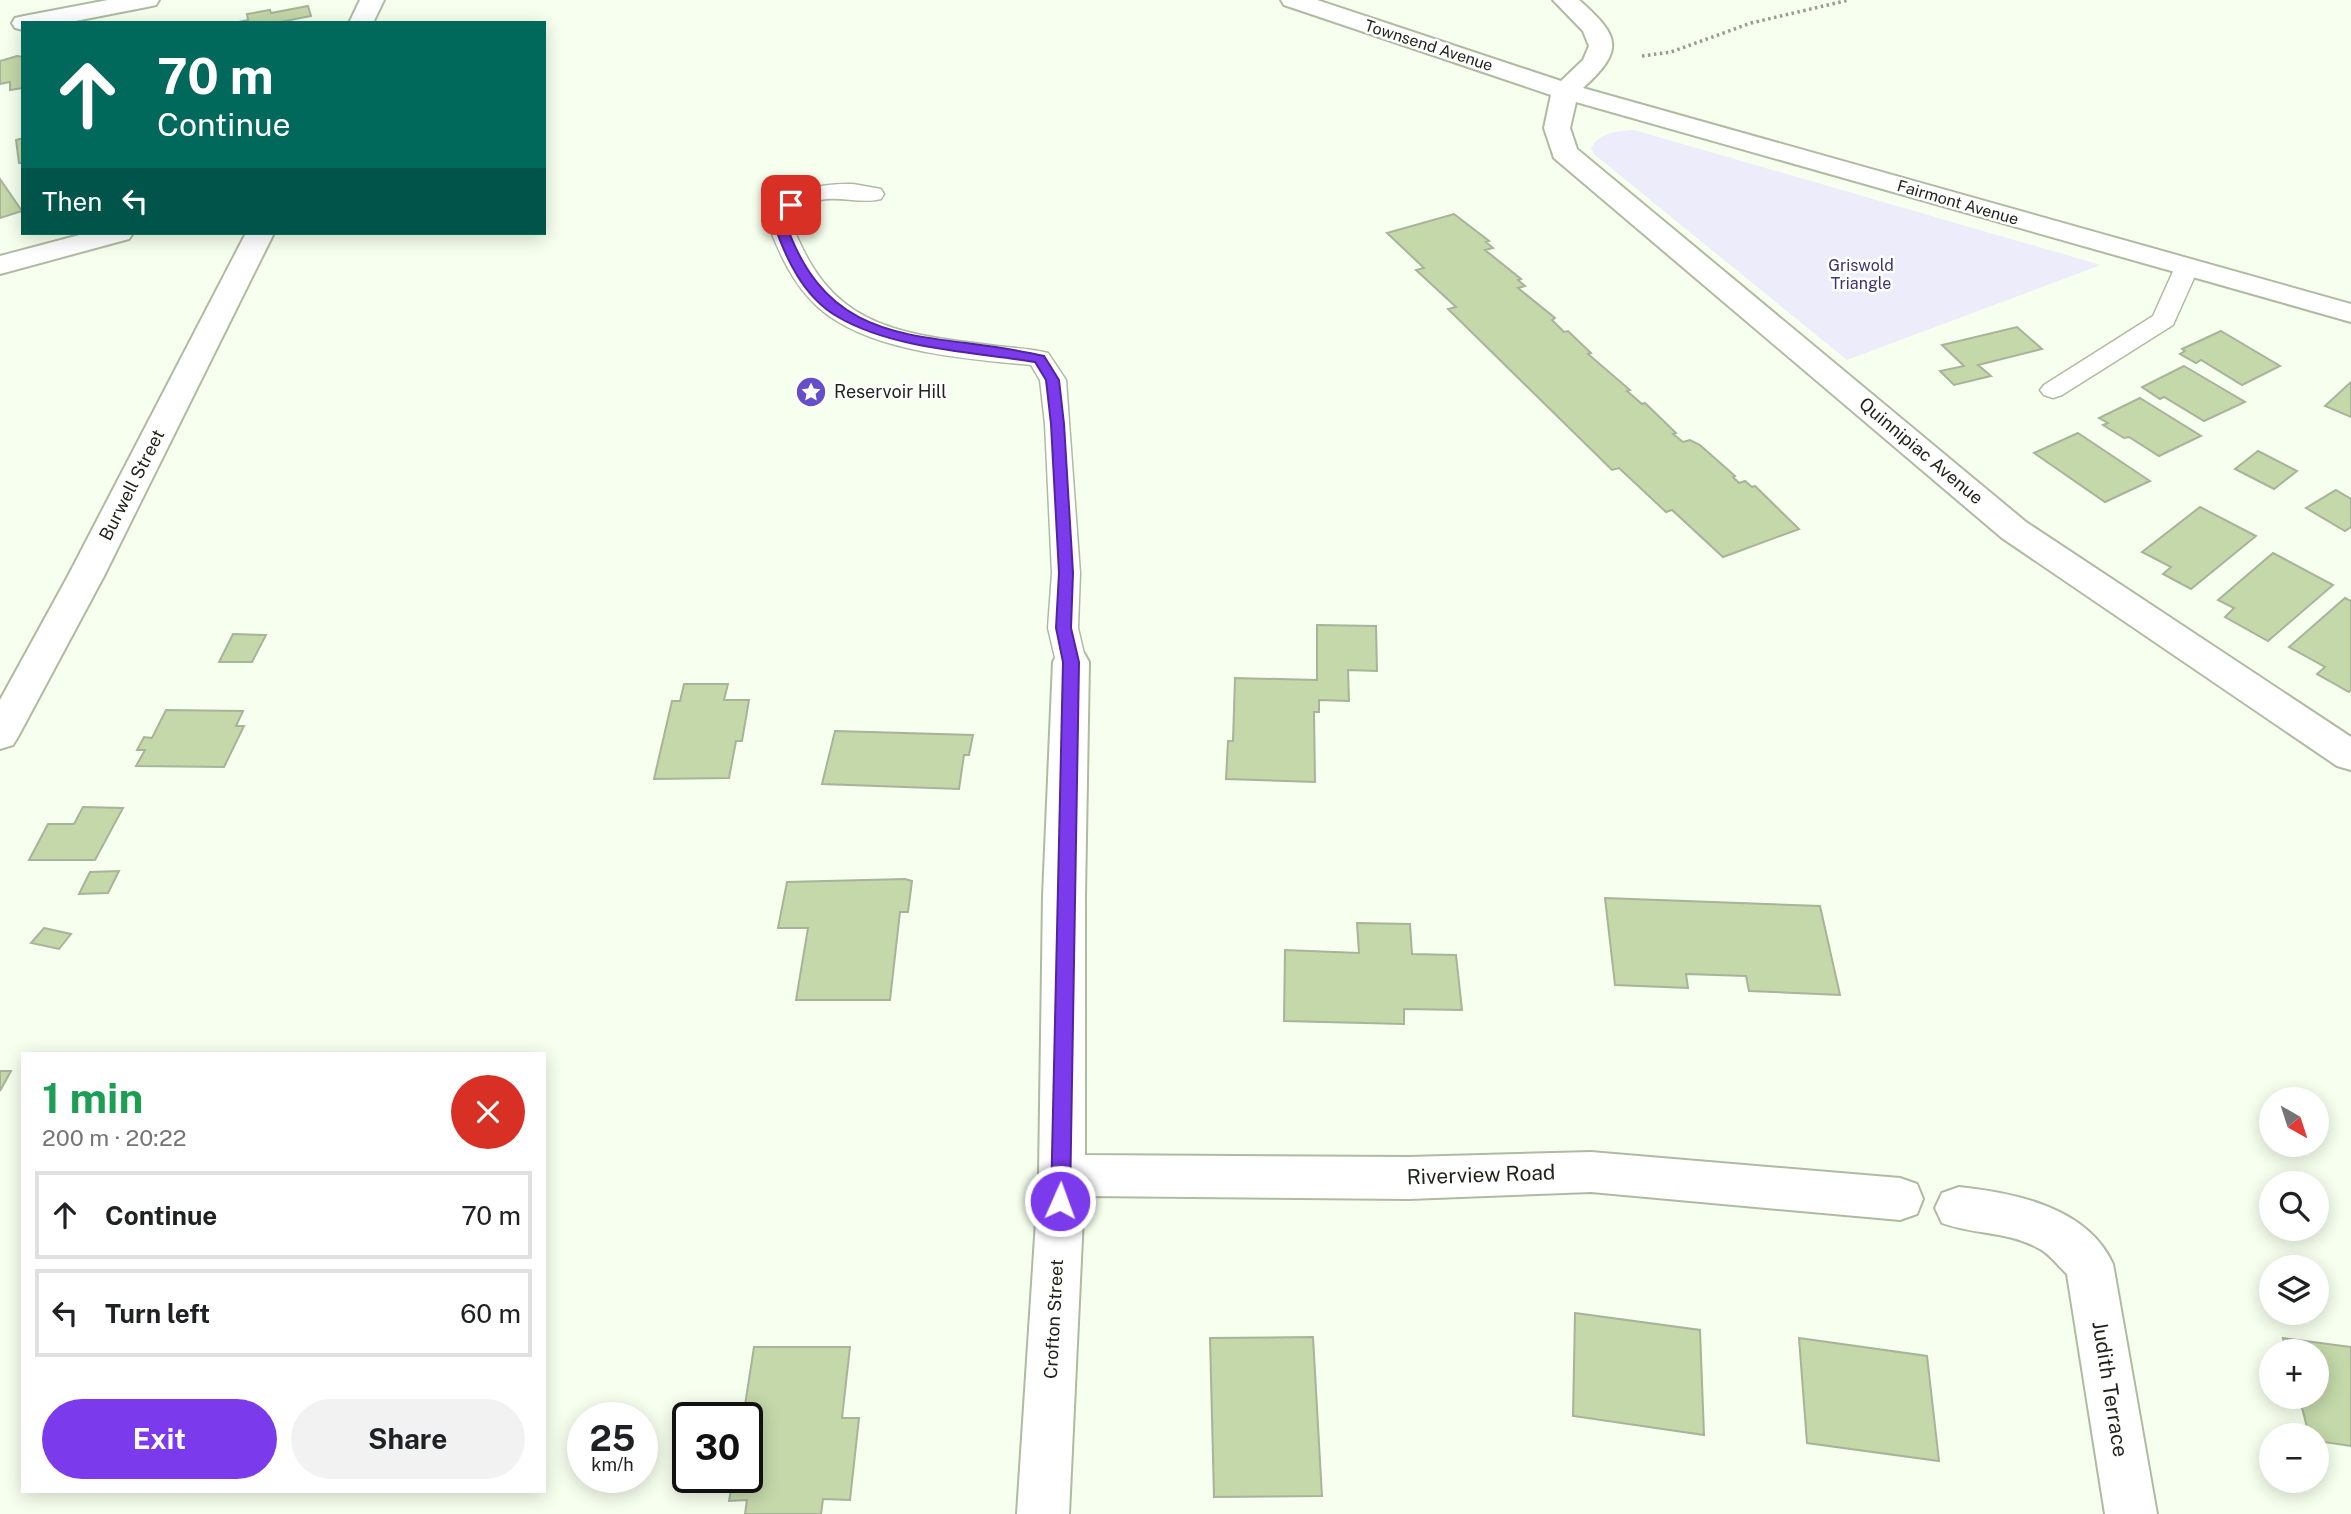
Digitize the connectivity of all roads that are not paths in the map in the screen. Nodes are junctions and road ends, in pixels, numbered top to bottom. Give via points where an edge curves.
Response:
1 (147, 0) edge
2 (372, 0) edge
3 (1293, 0) edge
4 (1565, 0) edge
5 (34, 21) edge
6 (362, 21) edge
7 (21, 23) edge
8 (0, 27) edge
9 (1565, 91) junction
10 (873, 194) dead end
11 (112, 235) edge
12 (259, 235) edge
13 (0, 265) edge
14 (2187, 267) junction
15 (2351, 313) edge
16 (2053, 390) dead end
17 (1071, 662) joint
18 (0, 735) edge
19 (2351, 756) edge
20 (1062, 1175) junction
21 (1900, 1199) dead end
22 (1959, 1208) dead end
23 (1043, 1514) edge
24 (2130, 1514) edge

1 - 5 main road
2 - 6 main road
3 - 9 main road, Townsend Avenue
4 - 9 main road via 1598,31 1603,43 1596,63
7 - 8 main road
9 - 14 main road, Fairmont Avenue
9 - 19 main road, Quinnipiac Avenue via 1557,128 1564,152 2014,530
10 - 17 lane via 821,193 791,205 779,221 789,251 810,286 841,314 894,336 1039,358 1052,380 1058,424 1066,573 1063,628
11 - 13 main road
12 - 18 main road, Burwell Street
14 - 15 main road, Fairmont Avenue
14 - 16 lane via 2164,320
17 - 20 main road, Crofton Street
20 - 21 main road, Riverview Road via 1409,1178 1591,1172
20 - 23 main road, Crofton Street
22 - 24 main road, Judith Terrace via 2004,1213 2057,1233 2089,1264

